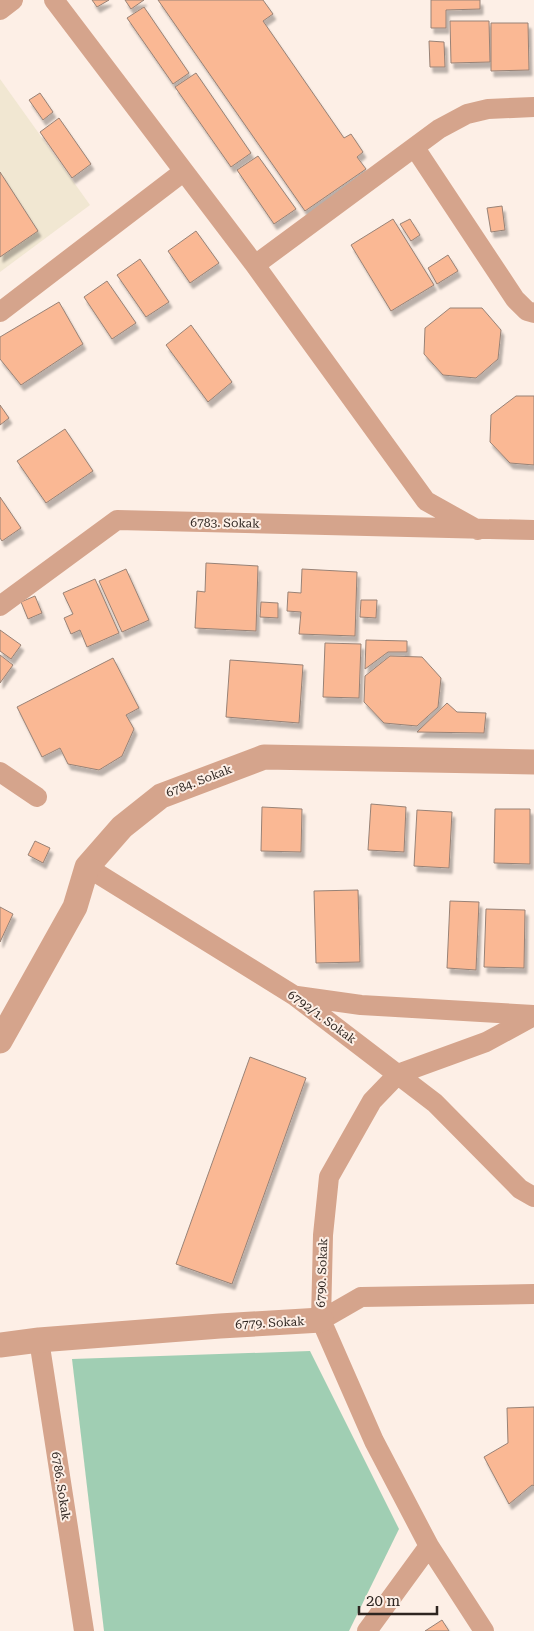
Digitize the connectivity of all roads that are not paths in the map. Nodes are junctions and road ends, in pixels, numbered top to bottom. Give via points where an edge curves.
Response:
1 (13, 0) edge
2 (54, 0) edge
3 (0, 10) edge
4 (534, 107) edge
5 (415, 148) junction
6 (183, 172) junction
7 (255, 265) junction
8 (0, 312) edge
9 (534, 313) edge
10 (478, 530) junction
11 (534, 530) edge
12 (0, 606) edge
13 (534, 762) edge
14 (0, 772) edge
15 (37, 797) dead end
16 (87, 867) junction
17 (295, 996) junction
18 (534, 1015) edge
19 (0, 1041) edge
20 (398, 1074) junction
21 (534, 1197) edge
22 (534, 1294) edge
23 (321, 1320) junction
24 (39, 1340) junction
25 (0, 1345) edge
26 (429, 1546) junction
27 (84, 1631) edge
28 (368, 1631) edge
29 (484, 1631) edge

1 - 3 street
2 - 6 street
4 - 5 street via 488,109 467,114 439,129
5 - 7 street
5 - 9 street via 515,299 527,311
6 - 7 street
6 - 8 street
7 - 10 street via 426,501
10 - 11 street, 6783. Sokak
10 - 12 street, 6783. Sokak via 117,520
13 - 16 street, 6784. Sokak via 264,757 161,796 122,827
14 - 15 street
16 - 17 street, 6792/1. Sokak
16 - 19 street, 6784. Sokak via 75,907
17 - 18 street, 6790. Sokak via 361,1005
17 - 20 street, 6792/1. Sokak
18 - 20 street, 6790. Sokak via 486,1042
20 - 21 street, 6792/1. Sokak via 435,1103 520,1189
20 - 23 street, 6790. Sokak via 372,1102 330,1177 323,1235
22 - 23 street, 6779. Sokak via 361,1297
23 - 24 street, 6779. Sokak
23 - 26 street, 6790. Sokak via 374,1441
24 - 25 street, 6779. Sokak
24 - 27 street, 6786. Sokak
26 - 28 street
26 - 29 street, 6790. Sokak

